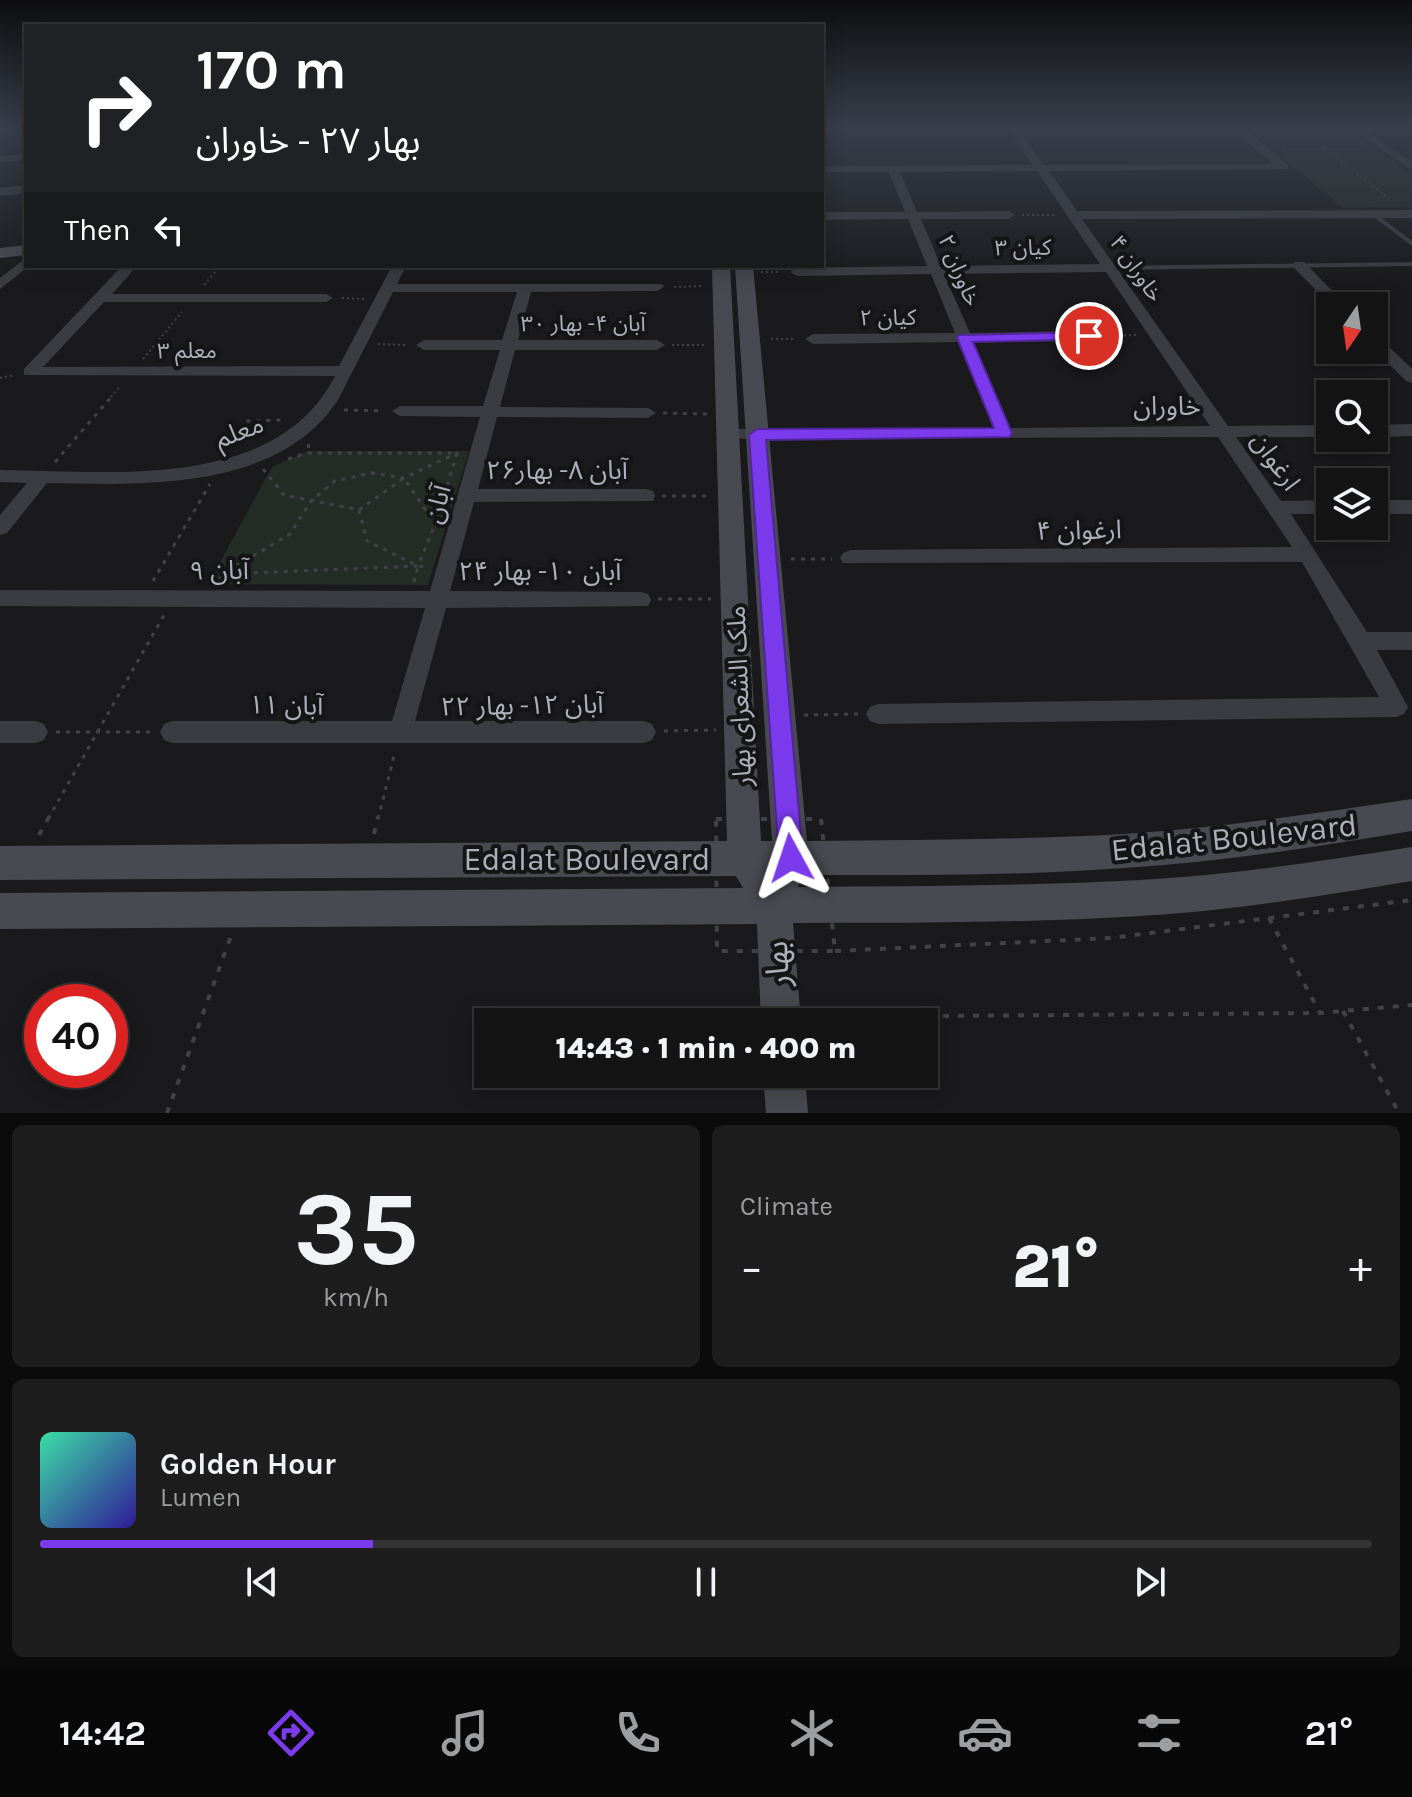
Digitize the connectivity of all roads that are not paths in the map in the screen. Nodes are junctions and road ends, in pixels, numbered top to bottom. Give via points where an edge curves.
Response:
1 (898, 180) edge
2 (1049, 180) edge
3 (24, 189) edge
4 (0, 192) edge
5 (1373, 214) junction
6 (1410, 214) edge
7 (913, 215) junction
8 (1009, 215) road end
9 (1074, 215) junction
10 (824, 216) edge
11 (1412, 244) edge
12 (24, 250) edge
13 (0, 253) edge
14 (24, 264) edge
15 (1412, 264) edge
16 (1299, 265) junction
17 (128, 268) edge
18 (398, 268) edge
19 (1111, 268) junction
20 (936, 271) junction
21 (733, 272) edge
22 (797, 272) road end
23 (0, 285) edge
24 (525, 287) junction
25 (657, 287) road end
26 (1326, 292) edge
27 (385, 293) junction
28 (100, 298) junction
29 (326, 298) road end
30 (1089, 336) road end
31 (964, 338) junction
32 (813, 339) road end
33 (738, 342) junction
34 (424, 345) road end
35 (509, 345) junction
36 (657, 345) road end
37 (1388, 354) edge
38 (344, 371) junction
39 (1412, 378) edge
40 (400, 411) road end
41 (490, 412) junction
42 (648, 413) road end
43 (727, 424) junction
44 (1412, 430) edge
45 (1316, 431) edge
46 (1388, 431) edge
47 (1224, 432) junction
48 (1004, 433) junction
49 (757, 435) junction
50 (0, 476) edge
51 (43, 476) junction
52 (467, 495) junction
53 (646, 496) road end
54 (1316, 507) edge
55 (1388, 507) edge
56 (1412, 507) edge
57 (1276, 508) junction
58 (0, 528) edge
59 (1308, 554) junction
60 (850, 558) road end
61 (0, 598) edge
62 (438, 599) junction
63 (641, 600) road end
64 (1361, 641) junction
65 (1412, 641) edge
66 (878, 714) road end
67 (0, 732) edge
68 (36, 732) road end
69 (172, 732) road end
70 (644, 732) road end
71 (400, 734) junction
72 (1412, 815) edge
73 (745, 858) junction
74 (791, 858) junction
75 (12, 863) edge
76 (1412, 864) edge
77 (774, 905) junction
78 (0, 911) edge
79 (780, 1008) edge
80 (785, 1088) edge
81 (787, 1113) edge

1 - 7 street, خاوران ۲
2 - 9 street, خاوران ۴
3 - 4 street
5 - 6 street
5 - 9 street
5 - 11 lane
7 - 8 street
7 - 10 street
7 - 20 street, خاوران ۲
9 - 19 street, خاوران ۴
12 - 13 main road
14 - 23 street
15 - 16 lane
16 - 19 lane
16 - 26 street
17 - 28 street
18 - 27 street, معلم
19 - 20 street, کیان ۳
19 - 47 street, خاوران ۴
20 - 22 street, کیان ۳
20 - 31 street, خاوران ۲
21 - 33 main road, ملک الشعرای بهار
24 - 25 street
24 - 27 street
24 - 35 street, آبان
27 - 38 street, معلم
28 - 29 street
28 - 38 street, معلم ۳ via 30,372
30 - 31 street, کیان ۲
31 - 32 street, کیان ۲
31 - 48 street, خاوران ۲
33 - 43 main road, ملک الشعرای بهار
33 - 49 main road, ملک الشعرای بهار
34 - 35 street, آبان ۴- بهار ۳۰
35 - 36 street, آبان ۴- بهار ۳۰
35 - 41 street, آبان
37 - 39 street
38 - 51 street, معلم via 315,418 272,449 219,468 168,476
40 - 41 street
41 - 42 street
41 - 52 street, آبان
43 - 49 street, خاوران
43 - 73 main road, ملک الشعرای بهار
44 - 46 street
45 - 47 street, خاوران
47 - 48 street, خاوران
47 - 57 street, ارغوان
48 - 49 street, خاوران
49 - 74 main road, ملک الشعرای بهار
50 - 51 street, معلم
51 - 58 street
52 - 53 street, ۲۶آبان ۸- بهار
52 - 62 street, آبان
54 - 57 street
55 - 56 street
57 - 59 street, ارغوان
59 - 60 street, ارغوان ۴
59 - 64 street, ارغوان
61 - 62 street, آبان ۹
62 - 63 street, آبان ۱۰- بهار ۲۴
62 - 71 street, آبان
64 - 65 street
64 - 66 street, ارغوان via 1396,707
67 - 68 street
69 - 71 street, آبان ۱۱
70 - 71 street, آبان ۱۲- بهار ۲۲
72 - 74 main road, Edalat Boulevard via 1273,837 1123,851
73 - 74 main road, Edalat Boulevard
73 - 75 main road, Edalat Boulevard
73 - 77 main road, ملک الشعرای بهار
74 - 77 main road, ملک الشعرای بهار
76 - 77 main road, Edalat Boulevard via 1252,887 1112,899
77 - 78 main road, Edalat Boulevard
77 - 79 main road, بهار
80 - 81 main road

